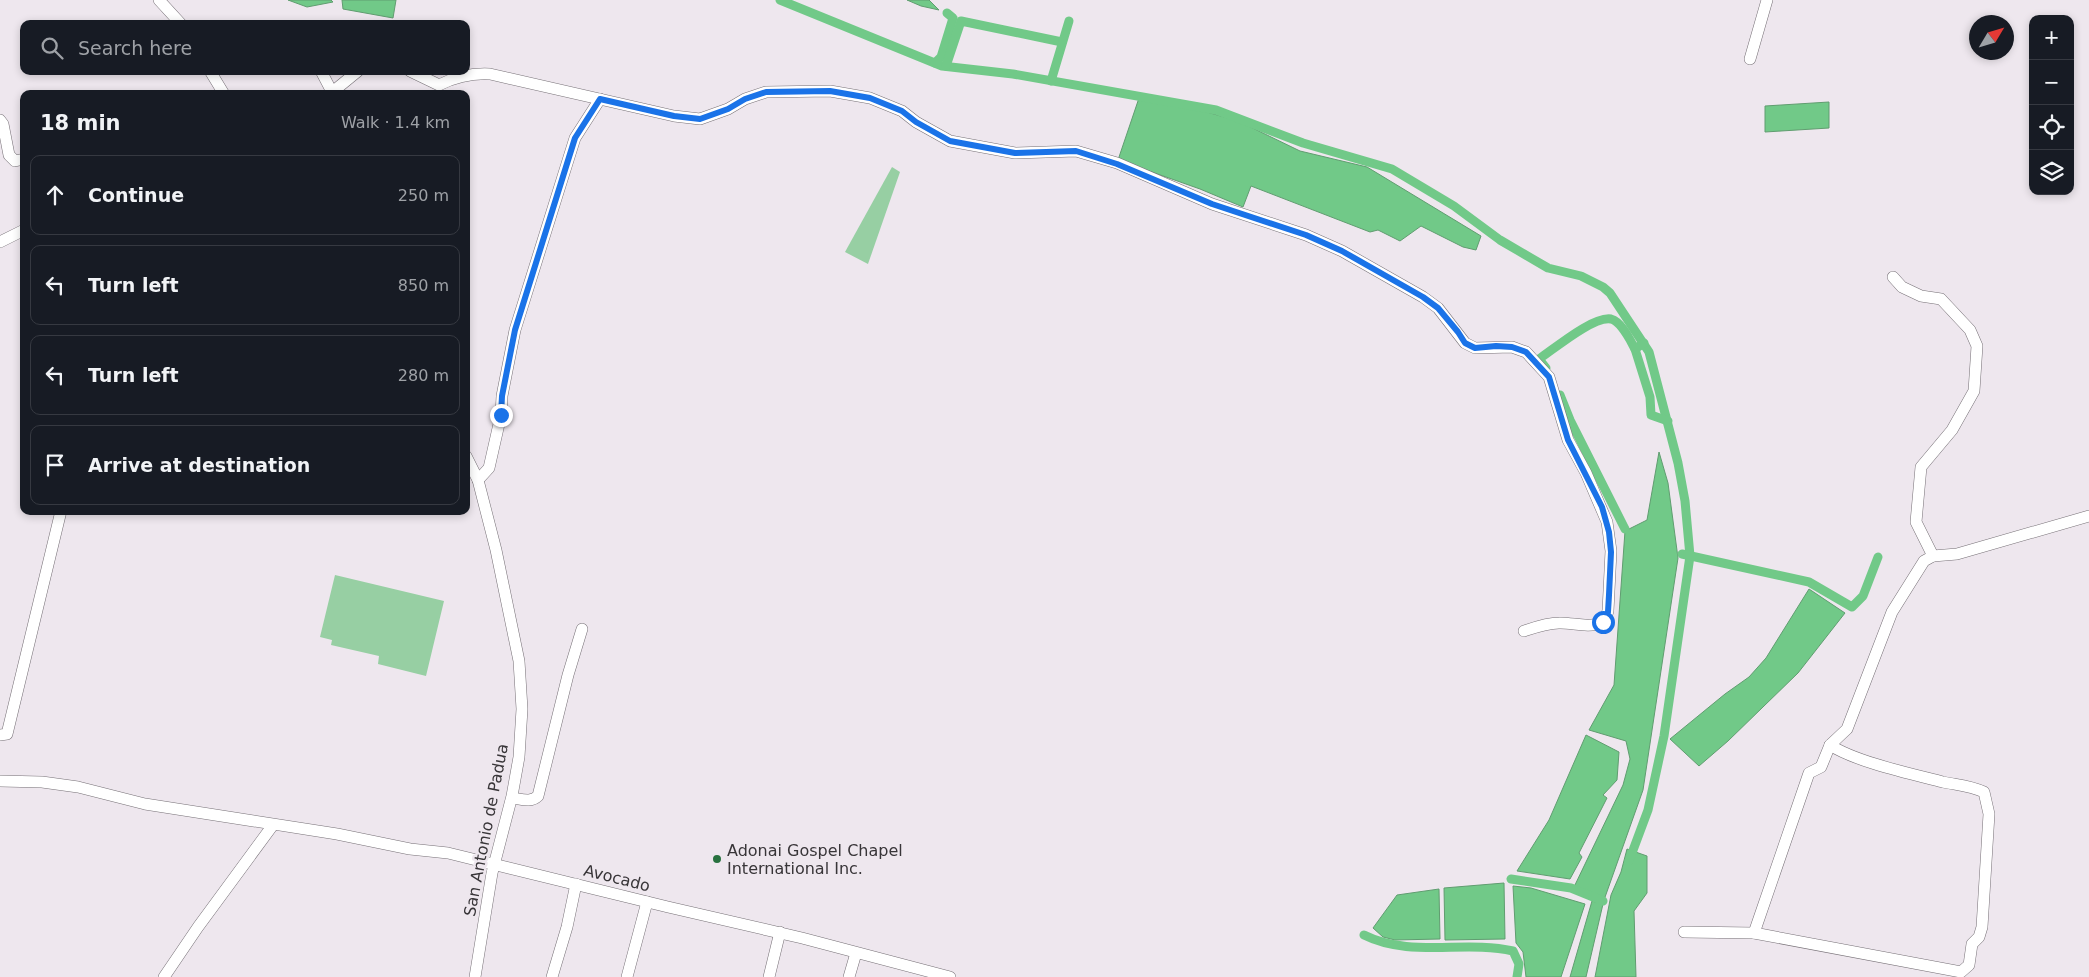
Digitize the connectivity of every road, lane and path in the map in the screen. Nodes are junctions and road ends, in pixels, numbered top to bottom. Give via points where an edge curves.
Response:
1 (159, 0) edge
2 (1767, 0) edge
3 (177, 20) edge
4 (1750, 58) dead end
5 (470, 74) edge
6 (212, 75) edge
7 (323, 75) edge
8 (353, 75) edge
9 (418, 75) edge
10 (467, 75) edge
11 (222, 90) edge
12 (330, 90) edge
13 (335, 90) edge
14 (600, 99) junction
15 (0, 120) edge
16 (20, 159) edge
17 (20, 232) edge
18 (0, 242) edge
19 (1893, 277) dead end
20 (470, 464) edge
21 (478, 480) junction
22 (60, 515) edge
23 (2089, 516) edge
24 (1933, 556) junction
25 (582, 629) dead end
26 (1524, 631) dead end
27 (0, 736) edge
28 (1830, 745) junction
29 (0, 781) edge
30 (512, 798) junction
31 (273, 825) junction
32 (495, 863) junction
33 (576, 884) junction
34 (646, 902) junction
35 (780, 932) junction
36 (1684, 932) dead end
37 (1754, 933) junction
38 (856, 953) junction
39 (1961, 974) edge
40 (164, 977) edge
41 (475, 977) edge
42 (552, 977) edge
43 (627, 977) edge
44 (769, 977) edge
45 (849, 977) edge
46 (950, 977) edge

1 - 3 street
2 - 4 street
5 - 14 street via 490,74
6 - 11 street
7 - 12 street
8 - 13 street
9 - 10 street via 439,85
14 - 21 street via 575,138 515,330 489,468
14 - 26 street via 700,119 766,92 830,91 870,98 902,111 950,141 1015,153 1076,151 1342,251 1438,308 1465,343 1475,348 1512,347 1526,352 1549,377 1568,440 1602,507 1611,552 1608,612 1603,622 1593,625 1560,622
15 - 16 street via 9,155 15,161
17 - 18 street
19 - 24 street via 1902,287 1921,296 1941,299 1970,330 1977,346 1974,391 1952,430 1921,467 1916,522
20 - 21 street, San Antonio de Padua
21 - 30 street, San Antonio de Padua via 519,661 522,708
22 - 27 street via 8,734
23 - 24 street via 1957,554
24 - 28 street via 1924,561 1892,612 1847,729
25 - 30 street via 538,796 534,800
28 - 37 street via 1821,767 1809,773
28 - 39 street via 1841,753 1984,792 1989,814 1982,928 1972,944 1969,965
29 - 31 street, Avocado via 78,787 145,804
30 - 32 street, San Antonio de Padua
31 - 32 street, Avocado
31 - 40 street
32 - 33 street, Avocado
32 - 41 street, San Antonio de Padua
33 - 34 street, Avocado
33 - 42 street
34 - 35 street, Avocado
34 - 43 street
35 - 38 street, Avocado
35 - 44 street
36 - 37 street
37 - 39 street
38 - 45 street
38 - 46 street, Avocado

